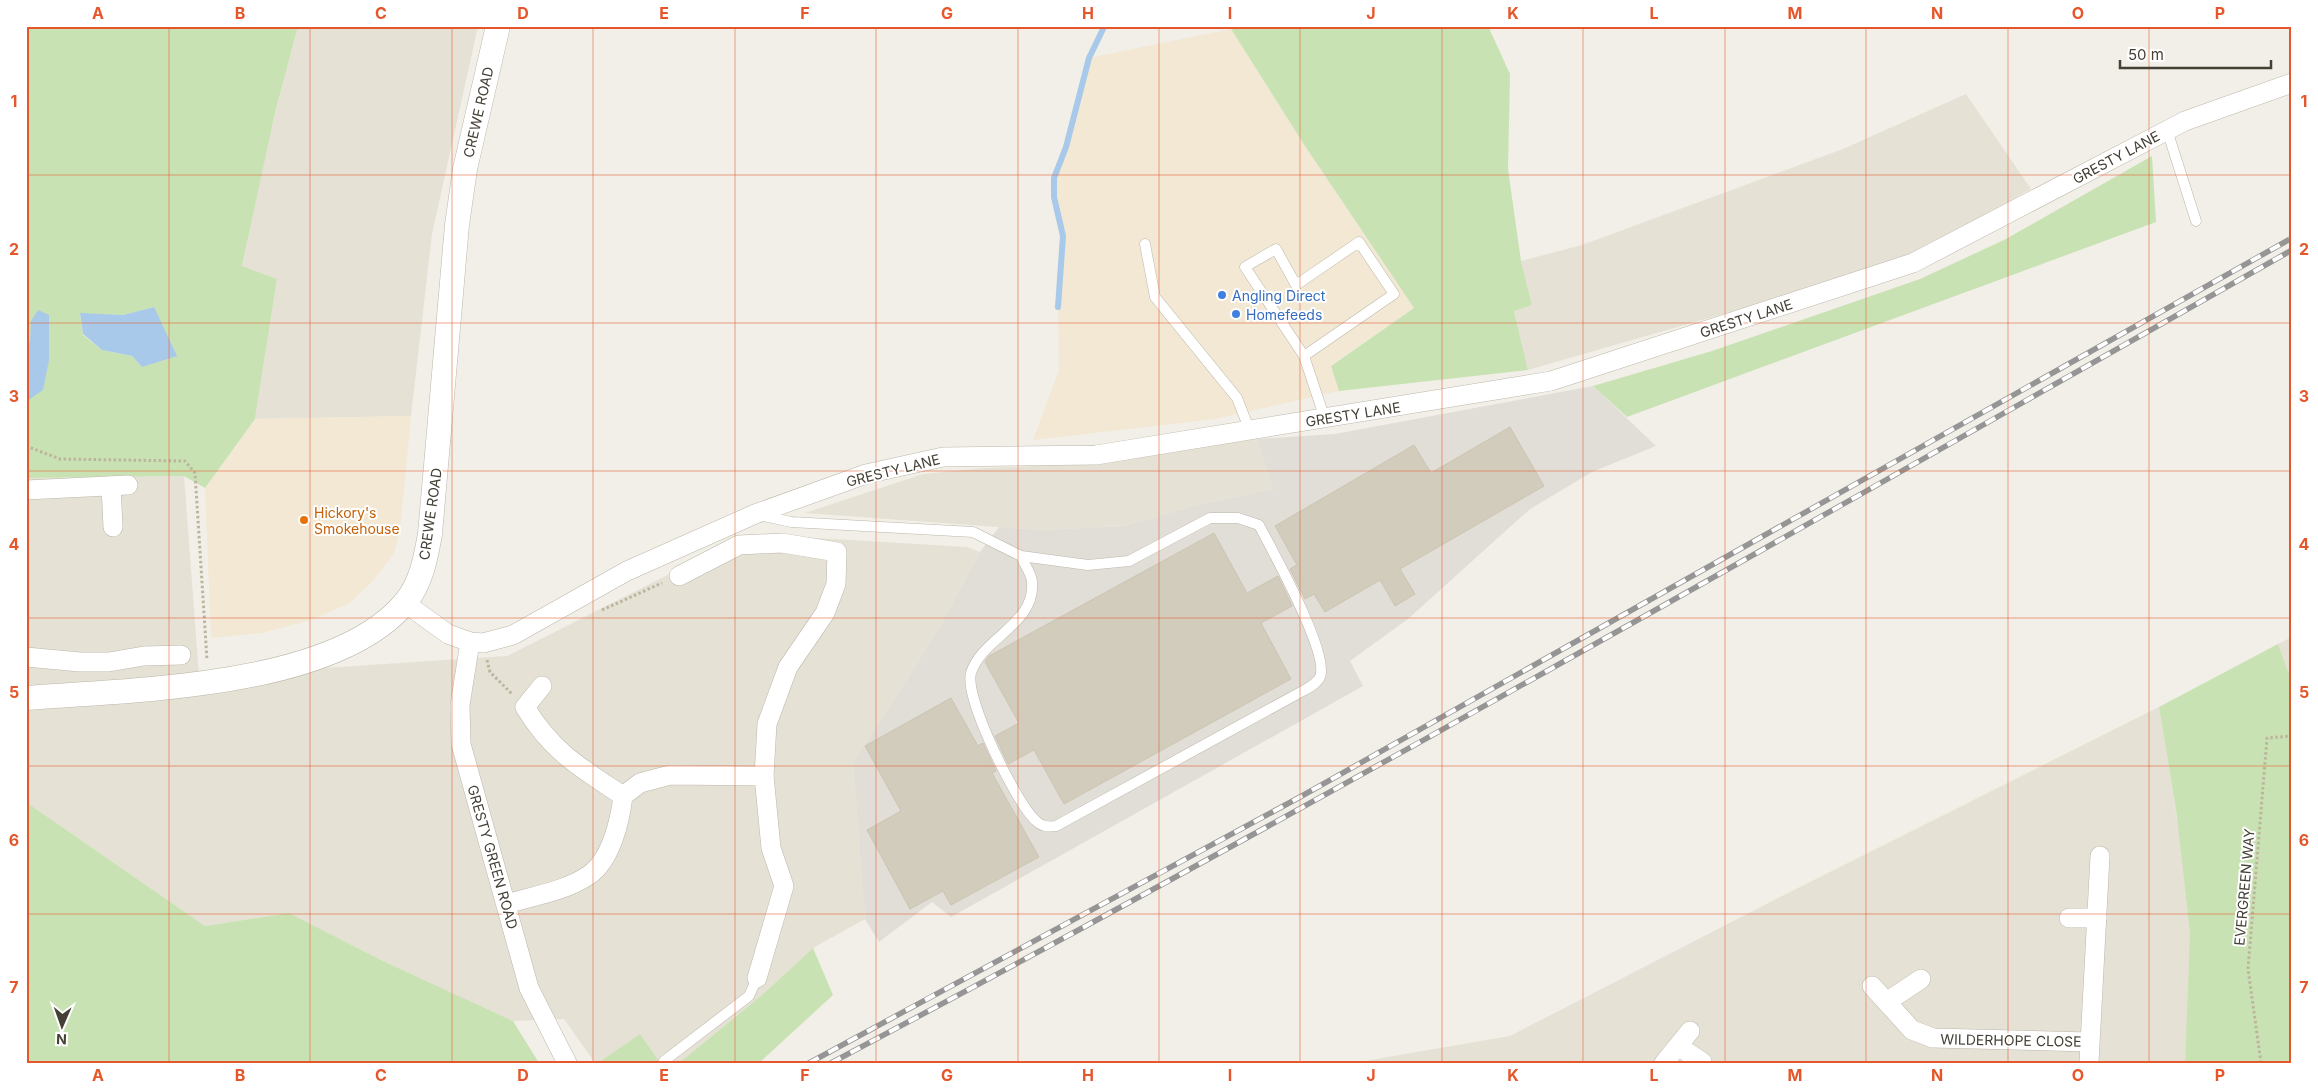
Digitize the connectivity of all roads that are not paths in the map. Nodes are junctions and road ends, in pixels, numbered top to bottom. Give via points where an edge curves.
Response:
1 (498, 26) edge
2 (2292, 82) edge
3 (2167, 130) junction
4 (2196, 221) dead end
5 (1144, 244) dead end
6 (1304, 356) junction
7 (1325, 419) junction
8 (1250, 431) junction
9 (26, 490) edge
10 (755, 514) junction
11 (113, 527) dead end
12 (1021, 556) junction
13 (679, 576) dead end
14 (405, 603) junction
15 (477, 643) junction
16 (181, 655) dead end
17 (26, 657) edge
18 (542, 686) dead end
19 (26, 698) edge
20 (764, 776) junction
21 (623, 796) junction
22 (2100, 856) dead end
23 (506, 904) junction
24 (2069, 918) dead end
25 (2097, 918) junction
26 (758, 978) joint
27 (1921, 979) dead end
28 (1872, 986) dead end
29 (1888, 1001) junction
30 (1690, 1031) dead end
31 (2089, 1042) junction
32 (1678, 1046) junction
33 (664, 1061) dead end
34 (1702, 1062) edge
35 (567, 1063) edge
36 (1664, 1063) edge
37 (2089, 1063) edge

1 - 14 street, CREWE ROAD via 465,169 457,225 430,534 422,571
2 - 3 street, GRESTY LANE
3 - 4 lane
3 - 7 street, GRESTY LANE via 1913,263 1551,381
5 - 8 lane via 1156,297 1237,398
6 - 6 lane via 1394,294 1359,242 1296,286 1276,249 1245,268
6 - 7 lane
7 - 8 street, GRESTY LANE
8 - 10 street, GRESTY LANE via 1096,455 943,457 866,474
9 - 11 street via 119,486
10 - 12 lane via 791,522 973,532
10 - 15 street, GRESTY LANE via 627,571 513,635
12 - 12 lane via 1032,581 1028,602 1016,624 978,656 970,675 985,734 1025,807 1036,821 1046,827 1056,826 1299,693 1313,685 1320,676 1321,665 1302,608 1259,525 1238,518 1210,518 1129,561 1088,565
13 - 20 street via 739,545 782,543 837,552 836,584 825,613 788,667 766,724
14 - 15 street via 448,634
14 - 19 street, CREWE ROAD via 382,625 340,649 285,666 209,683
15 - 23 street, GRESTY GREEN ROAD via 460,705 461,744
16 - 17 street via 144,656 109,662
18 - 21 street via 525,707 539,730 567,758
20 - 21 street via 670,775 640,783
20 - 26 street via 771,848 784,886
21 - 23 street via 610,850 590,874 562,887
22 - 25 street
23 - 35 street, GRESTY GREEN ROAD via 529,988
24 - 25 street
25 - 31 street
26 - 33 lane via 749,996
27 - 29 street
28 - 29 street, WILDERHOPE CLOSE
29 - 31 street, WILDERHOPE CLOSE via 1912,1030 1933,1038
30 - 32 street
31 - 37 street
32 - 34 street
32 - 36 street

